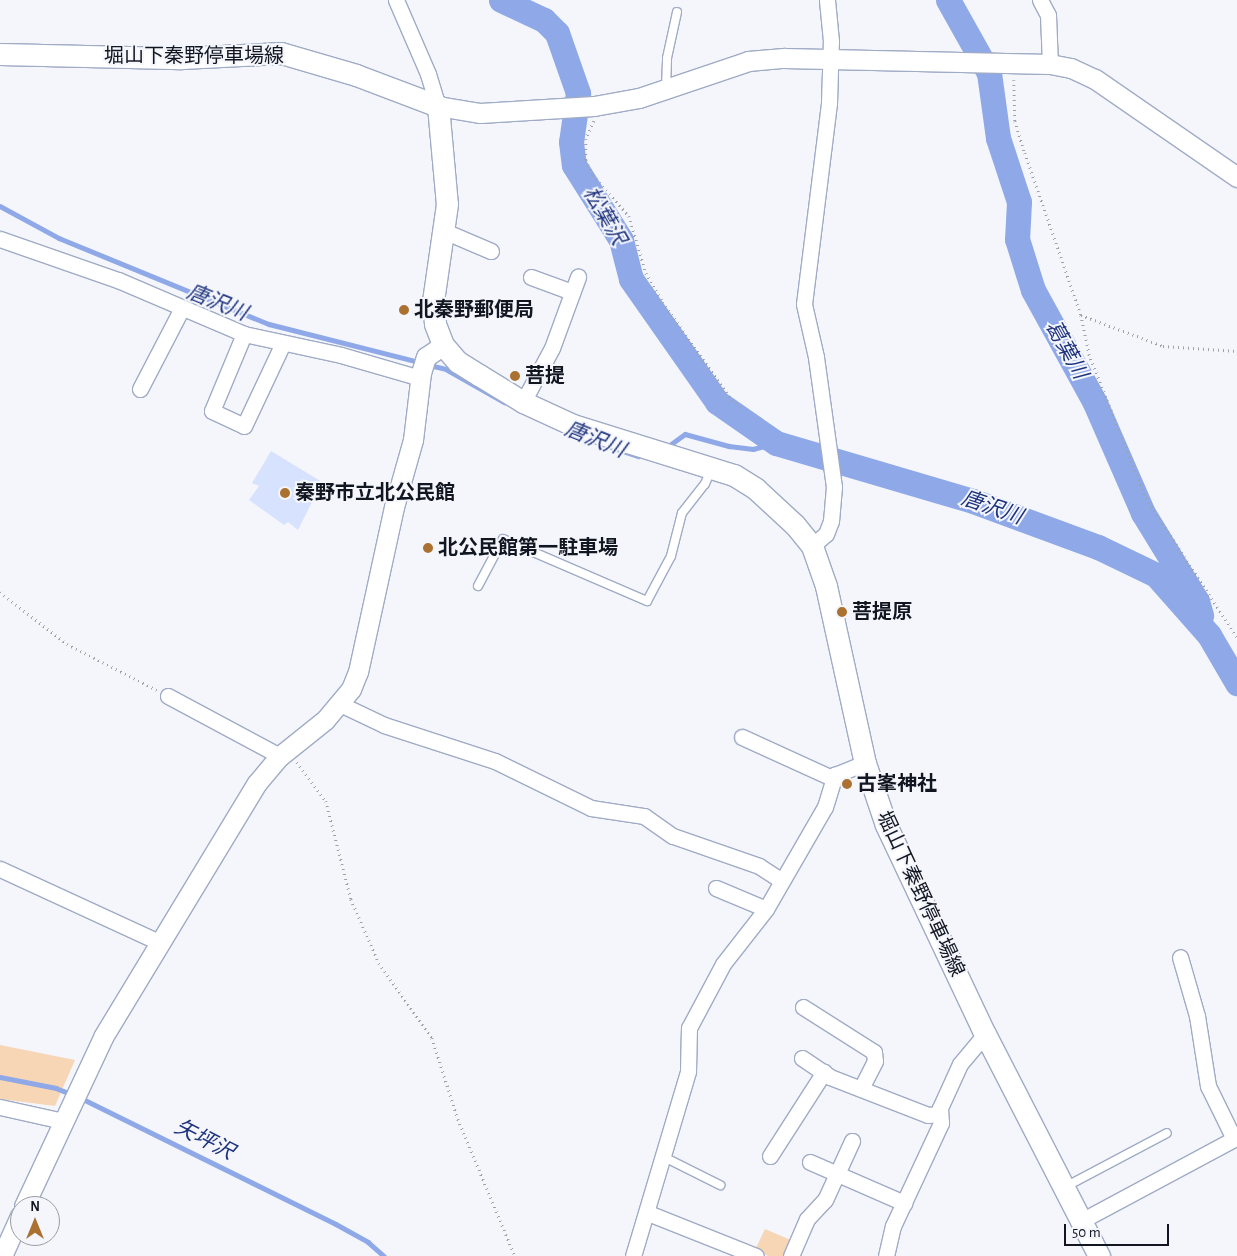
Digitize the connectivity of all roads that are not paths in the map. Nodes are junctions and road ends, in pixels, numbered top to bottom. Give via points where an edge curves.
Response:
1 (396, 0) edge
2 (828, 0) edge
3 (1040, 0) edge
4 (678, 12) dead end
5 (0, 54) edge
6 (830, 59) junction
7 (1050, 64) junction
8 (666, 89) junction
9 (438, 106) junction
10 (1237, 177) edge
11 (444, 231) junction
12 (0, 239) edge
13 (491, 251) dead end
14 (531, 277) dead end
15 (578, 277) dead end
16 (572, 292) junction
17 (182, 308) junction
18 (244, 334) junction
19 (283, 343) junction
20 (428, 363) junction
21 (140, 389) dead end
22 (523, 402) junction
23 (712, 466) junction
24 (812, 546) junction
25 (478, 586) dead end
26 (168, 696) road end
27 (340, 704) junction
28 (742, 737) dead end
29 (283, 753) junction
30 (865, 763) junction
31 (834, 779) junction
32 (0, 869) edge
33 (782, 881) junction
34 (716, 888) dead end
35 (766, 909) junction
36 (161, 943) junction
37 (1180, 957) dead end
38 (803, 1007) dead end
39 (986, 1034) junction
40 (802, 1058) dead end
41 (824, 1072) junction
42 (862, 1089) junction
43 (0, 1107) edge
44 (940, 1114) junction
45 (63, 1120) junction
46 (1167, 1133) dead end
47 (852, 1141) dead end
48 (770, 1156) dead end
49 (664, 1157) junction
50 (810, 1162) dead end
51 (835, 1173) junction
52 (720, 1185) dead end
53 (1063, 1188) junction
54 (29, 1196) edge
55 (904, 1203) junction
56 (648, 1213) junction
57 (1079, 1222) junction
58 (10, 1238) edge
59 (2, 1256) edge
60 (633, 1256) edge
61 (756, 1256) edge
62 (791, 1256) edge
63 (886, 1256) edge
64 (1099, 1256) edge

1 - 9 street
2 - 6 street
3 - 7 street via 1048,15
4 - 8 lane via 667,58
5 - 9 main road, 堀山下秦野停車場線 via 182,58 281,53 356,75
6 - 7 street
6 - 8 street via 748,61
6 - 24 street via 829,102 804,304 816,357 834,487 831,522 826,534
7 - 10 street via 1071,68 1094,79
8 - 9 street via 590,106 566,108 480,113
9 - 11 main road, 堀山下秦野停車場線 via 447,182
11 - 13 street
11 - 20 main road, 堀山下秦野停車場線
12 - 17 street via 118,280
14 - 16 street
15 - 16 street
16 - 22 street via 552,348
17 - 18 street
17 - 21 street
18 - 19 street
18 - 19 street via 212,411 244,426
19 - 20 street via 341,355
20 - 22 main road, 堀山下秦野停車場線 via 458,362
20 - 27 street via 358,672
22 - 23 main road, 堀山下秦野停車場線 via 573,424 657,452
23 - 24 main road, 堀山下秦野停車場線 via 756,489 795,524
23 - 25 lane via 705,484 682,513 671,556 647,601 503,540
24 - 30 main road, 堀山下秦野停車場線 via 826,586
26 - 29 street
27 - 29 street
27 - 33 street via 384,726 495,760 591,808 644,816 673,836 759,866
28 - 31 street
29 - 36 street via 257,783
30 - 31 street via 835,775
30 - 39 main road, 堀山下秦野停車場線 via 886,826
31 - 33 street via 825,806
32 - 36 street
33 - 35 street
34 - 35 street
35 - 49 street via 723,964 689,1028 688,1070
36 - 45 street via 103,1037
37 - 57 street via 1197,1016 1208,1086 1234,1140
38 - 42 street via 874,1052 875,1062
39 - 44 street via 960,1064
39 - 53 main road, 堀山下秦野停車場線
40 - 41 street
41 - 42 street
41 - 48 street
42 - 44 street via 928,1115
43 - 45 street
44 - 55 street via 940,1123
45 - 54 street
46 - 53 lane
47 - 51 street
49 - 52 lane
49 - 56 street
50 - 51 street
51 - 55 street
51 - 62 street via 825,1200 807,1219
53 - 57 main road, 堀山下秦野停車場線
55 - 63 street
56 - 60 street
56 - 61 street
57 - 64 main road, 堀山下秦野停車場線
58 - 59 street

